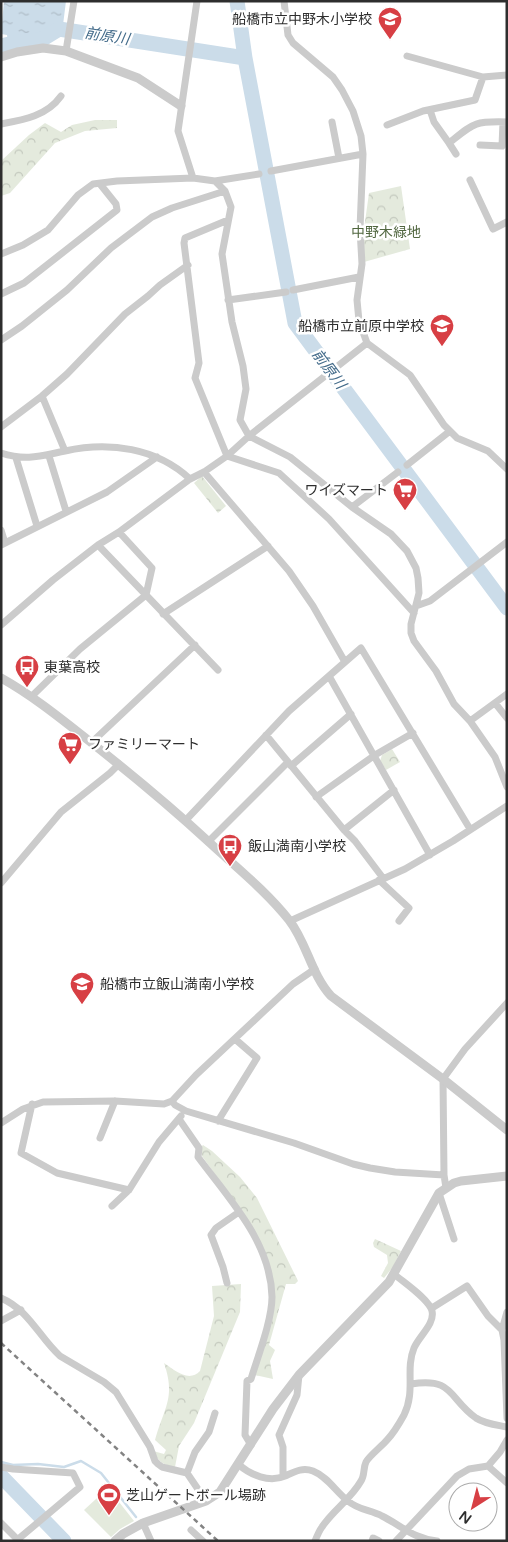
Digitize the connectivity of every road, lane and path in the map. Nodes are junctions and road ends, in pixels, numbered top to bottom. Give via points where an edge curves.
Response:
1 (74, 1) edge
2 (197, 1) edge
3 (284, 1) edge
4 (66, 51) junction
5 (407, 56) dead end
6 (1, 57) edge
7 (507, 75) edge
8 (483, 77) junction
9 (61, 96) dead end
10 (181, 106) junction
11 (430, 110) junction
12 (332, 122) dead end
13 (505, 122) edge
14 (1, 124) edge
15 (387, 125) dead end
16 (449, 143) junction
17 (480, 144) dead end
18 (363, 154) junction
19 (456, 154) dead end
20 (339, 158) junction
21 (272, 171) dead end
22 (259, 174) dead end
23 (193, 178) junction
24 (470, 180) dead end
25 (216, 181) junction
26 (100, 184) junction
27 (225, 191) junction
28 (228, 220) junction
29 (507, 222) edge
30 (1, 254) edge
31 (188, 265) junction
32 (359, 278) junction
33 (1, 294) edge
34 (228, 300) junction
35 (1, 340) edge
36 (367, 343) junction
37 (42, 396) junction
38 (1, 427) edge
39 (450, 431) junction
40 (249, 436) junction
41 (65, 451) junction
42 (1, 453) edge
43 (49, 456) junction
44 (227, 456) junction
45 (157, 457) junction
46 (16, 458) junction
47 (407, 465) dead end
48 (507, 470) edge
49 (204, 472) junction
50 (398, 472) dead end
51 (190, 479) junction
52 (352, 507) junction
53 (66, 511) junction
54 (37, 526) junction
55 (1, 530) edge
56 (119, 532) junction
57 (507, 542) edge
58 (3, 544) edge
59 (98, 545) junction
60 (268, 546) junction
61 (146, 595) junction
62 (415, 610) junction
63 (163, 614) junction
64 (1, 625) edge
65 (195, 645) junction
66 (345, 662) junction
67 (218, 670) dead end
68 (329, 676) junction
69 (1, 678) edge
70 (507, 694) edge
71 (32, 696) junction
72 (495, 703) junction
73 (351, 714) junction
74 (507, 718) edge
75 (470, 721) junction
76 (413, 733) junction
77 (266, 735) junction
78 (91, 742) junction
79 (375, 755) junction
80 (119, 764) junction
81 (290, 764) junction
82 (507, 787) edge
83 (394, 790) junction
84 (316, 797) junction
85 (507, 806) edge
86 (185, 820) junction
87 (470, 829) junction
88 (344, 830) junction
89 (208, 842) junction
90 (430, 855) junction
91 (381, 879) junction
92 (1, 883) edge
93 (290, 921) junction
94 (399, 921) dead end
95 (315, 969) junction
96 (507, 1003) edge
97 (235, 1038) junction
98 (443, 1079) junction
99 (115, 1101) junction
100 (172, 1101) junction
101 (32, 1104) junction
102 (186, 1111) junction
103 (179, 1119) junction
104 (218, 1121) junction
105 (1, 1124) edge
106 (507, 1130) edge
107 (100, 1138) dead end
108 (444, 1175) junction
109 (507, 1176) edge
110 (129, 1190) junction
111 (443, 1190) junction
112 (112, 1206) dead end
113 (239, 1212) junction
114 (454, 1239) dead end
115 (394, 1274) junction
116 (227, 1282) dead end
117 (1, 1298) edge
118 (432, 1308) junction
119 (21, 1310) junction
120 (507, 1312) edge
121 (1, 1322) edge
122 (502, 1330) junction
123 (299, 1375) junction
124 (411, 1384) junction
125 (215, 1413) dead end
126 (507, 1418) edge
127 (507, 1427) edge
128 (507, 1440) edge
129 (251, 1445) junction
130 (1, 1461) edge
131 (239, 1465) junction
132 (488, 1466) junction
133 (1, 1467) edge
134 (13, 1470) junction
135 (187, 1472) junction
136 (283, 1476) junction
137 (507, 1483) edge
138 (206, 1501) junction
139 (347, 1501) junction
140 (1, 1523) edge
141 (143, 1523) junction
142 (191, 1530) dead end
143 (406, 1531) junction
144 (16, 1540) edge
145 (119, 1540) edge
146 (423, 1540) edge
147 (151, 1541) edge
148 (203, 1541) edge
149 (315, 1541) edge
150 (372, 1541) edge
151 (379, 1541) edge
152 (396, 1541) edge
153 (437, 1541) edge

1 - 4 street
2 - 10 street
3 - 18 street via 288,35 333,77 342,90 353,111
4 - 6 street via 43,48
4 - 10 street via 138,78
5 - 8 street
7 - 8 street
8 - 11 street via 475,100
9 - 14 street via 43,112
10 - 23 street via 178,131
11 - 15 street
11 - 16 street via 434,122
12 - 20 street
13 - 16 street via 481,121
13 - 17 street via 502,146
16 - 19 street
18 - 20 street
18 - 32 street via 362,264
20 - 21 street
22 - 25 street
23 - 25 street
23 - 26 street
24 - 29 street via 493,229
25 - 27 street
26 - 30 street via 92,184 78,195 48,230
26 - 33 street via 117,210 24,283
27 - 28 street via 231,207
27 - 35 street via 152,217 111,248 67,290
28 - 31 street via 185,238
28 - 34 street via 222,254
31 - 37 street via 125,314
31 - 44 street via 199,363 195,378
32 - 34 street
32 - 36 street via 358,314
34 - 40 street via 246,389 240,420
36 - 39 street via 410,375
36 - 40 street
37 - 38 street
37 - 41 street
39 - 47 street
39 - 48 street via 488,451
40 - 44 street
40 - 52 street via 290,457
41 - 43 street
41 - 45 street via 118,448
42 - 46 street
43 - 46 street
43 - 53 street
44 - 49 street
44 - 62 street via 279,473 329,519
45 - 51 street via 179,468
45 - 53 street via 107,492
46 - 54 street
49 - 51 street
49 - 60 street
50 - 52 street
51 - 56 street
52 - 62 street via 391,534 407,551 418,578
53 - 54 street
54 - 58 street
55 - 58 street
56 - 59 street
56 - 61 street via 152,568
57 - 62 street
59 - 61 street
59 - 64 street
60 - 63 street
60 - 66 street via 304,592
61 - 63 street
61 - 71 street via 80,649
62 - 75 street via 411,624 414,640 454,704
63 - 65 street
65 - 67 street
65 - 78 street
66 - 68 street
66 - 76 street via 361,648
68 - 73 street
68 - 77 street
69 - 71 street
70 - 72 street
71 - 78 street
72 - 74 street
72 - 75 street
73 - 79 street
73 - 81 street
75 - 82 street via 496,757
76 - 79 street
76 - 87 street
77 - 81 street
77 - 86 street
78 - 80 street
79 - 83 street
79 - 84 street
80 - 86 street
80 - 92 street via 61,812
81 - 84 street
81 - 89 street
83 - 88 street
83 - 90 street
84 - 88 street
85 - 87 street
86 - 89 street
87 - 90 street
88 - 91 street
89 - 93 street via 270,898
90 - 91 street
91 - 93 street
91 - 94 street via 409,908
93 - 95 street
95 - 97 street via 293,984
95 - 98 street via 331,996
96 - 98 street
97 - 100 street
97 - 104 street via 256,1058
98 - 106 street
98 - 108 street
99 - 100 street via 164,1104
99 - 101 street
99 - 107 street
100 - 102 street
101 - 105 street
101 - 110 street via 21,1152 57,1173
102 - 103 street
102 - 104 street
103 - 110 street via 159,1142
103 - 113 street via 199,1148 198,1157
104 - 108 street via 362,1166
108 - 111 street
109 - 111 street via 461,1181
110 - 112 street
111 - 114 street
111 - 115 street
113 - 116 street via 211,1235
113 - 129 street via 263,1254 272,1299 251,1379 247,1381 245,1435
115 - 118 street
115 - 123 street
117 - 119 street
118 - 122 street via 467,1286
118 - 124 street via 431,1320 414,1347
119 - 121 street
119 - 135 street via 60,1356 116,1392 150,1447 154,1461 162,1467
120 - 122 street
122 - 126 street
123 - 129 street
123 - 136 street via 297,1395 279,1435 283,1447
124 - 127 street via 444,1385 476,1418
124 - 139 street via 410,1400 404,1413 388,1439 366,1462 365,1474
125 - 135 street via 209,1432 195,1452
128 - 132 street
129 - 131 street
130 - 134 street
131 - 136 street via 265,1478
131 - 138 street via 220,1492
132 - 137 street
132 - 143 street via 469,1469 456,1476
133 - 134 street
134 - 144 street via 73,1473 80,1487
135 - 138 street
136 - 139 street via 301,1469 313,1471 329,1481
138 - 141 street
139 - 143 street
139 - 149 street via 322,1526
140 - 144 street
141 - 145 street
141 - 147 street
142 - 148 street
143 - 146 street
143 - 152 street
146 - 153 street
150 - 151 street via 373,1538

